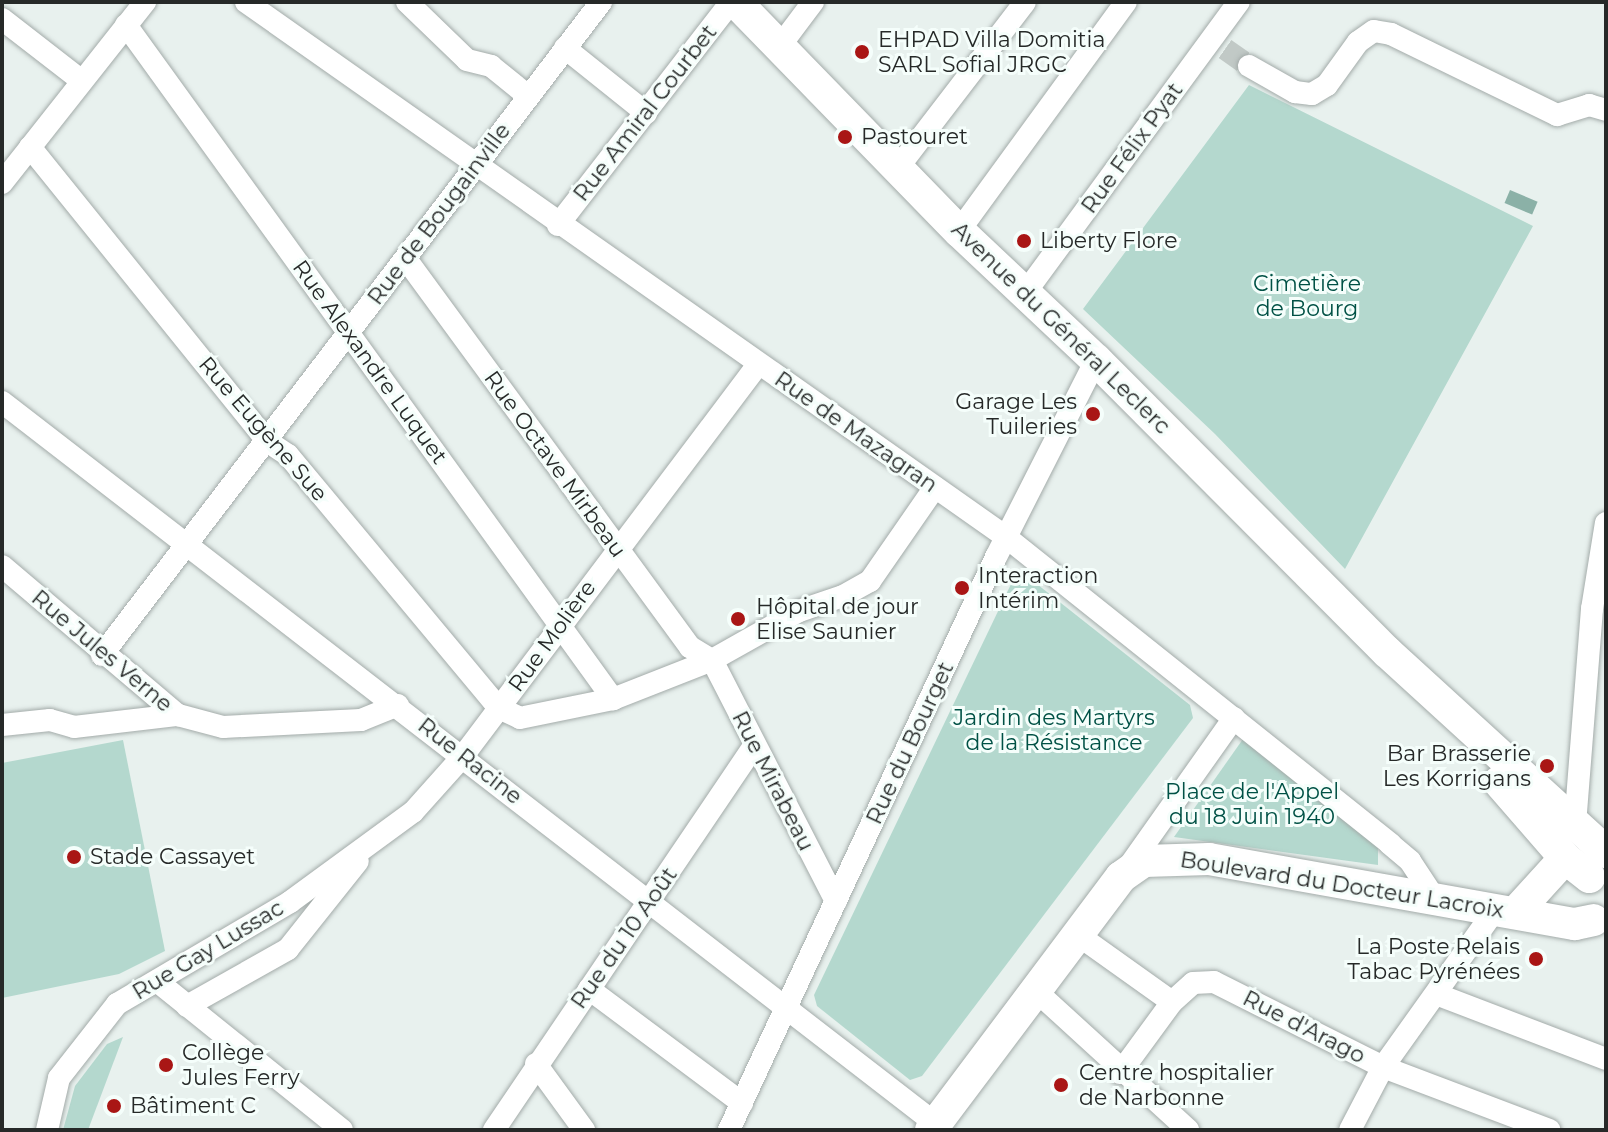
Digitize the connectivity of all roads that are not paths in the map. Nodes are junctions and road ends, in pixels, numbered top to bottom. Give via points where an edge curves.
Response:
1 (145, 2) edge
2 (246, 2) edge
3 (407, 2) edge
4 (601, 2) edge
5 (734, 2) edge
6 (813, 2) edge
7 (1025, 2) edge
8 (1126, 2) edge
9 (1239, 2) edge
10 (2, 19) edge
11 (126, 25) junction
12 (780, 46) junction
13 (565, 48) junction
14 (1249, 66) tunnel mouth
15 (82, 81) junction
16 (528, 96) junction
17 (1606, 110) edge
18 (646, 113) junction
19 (30, 147) junction
20 (900, 165) junction
21 (475, 167) junction
22 (2, 183) edge
23 (558, 225) junction
24 (959, 231) junction
25 (406, 259) junction
26 (1025, 293) junction
27 (348, 333) junction
28 (1096, 360) junction
29 (758, 364) junction
30 (2, 402) edge
31 (267, 441) junction
32 (935, 487) junction
33 (1606, 523) edge
34 (1006, 537) junction
35 (190, 543) junction
36 (617, 549) junction
37 (1602, 563) edge
38 (2, 566) edge
39 (560, 623) junction
40 (1387, 652) junction
41 (102, 655) junction
42 (712, 660) junction
43 (613, 699) junction
44 (398, 705) junction
45 (499, 708) junction
46 (178, 715) junction
47 (1234, 718) junction
48 (2, 725) edge
49 (754, 746) junction
50 (463, 756) junction
51 (1575, 825) junction
52 (378, 835) junction
53 (1591, 860) edge
54 (1121, 877) junction
55 (1435, 899) junction
56 (650, 901) junction
57 (836, 901) junction
58 (1505, 911) junction
59 (1600, 926) edge
60 (1078, 935) junction
61 (158, 982) junction
62 (589, 989) junction
63 (1036, 991) junction
64 (1436, 994) junction
65 (1172, 1002) junction
66 (187, 1006) junction
67 (786, 1008) junction
68 (1606, 1059) edge
69 (536, 1064) junction
70 (1383, 1067) junction
71 (1120, 1073) junction
72 (742, 1103) junction
73 (934, 1127) edge
74 (47, 1130) edge
75 (342, 1130) edge
76 (494, 1130) edge
77 (584, 1130) edge
78 (729, 1130) edge
79 (1188, 1130) edge
80 (1350, 1130) edge
81 (1550, 1130) edge

1 - 11 street
2 - 21 street, Rue de Mazagran
3 - 16 street via 467,60 491,66
4 - 13 street, Rue de Bougainville
5 - 12 main road, Avenue du Général Leclerc
5 - 18 street, Rue Amiral Courbet
6 - 12 street
7 - 20 street
8 - 24 street
9 - 26 street, Rue Félix Pyat via 1218,44
10 - 15 street
11 - 15 street
11 - 27 street, Rue Alexandre Luquet
12 - 20 main road, Avenue du Général Leclerc
13 - 16 street, Rue de Bougainville
13 - 18 street
14 - 17 street via 1295,92 1312,94 1327,85 1358,42 1374,31 1391,34 1557,115 1589,105
15 - 19 street
16 - 21 street, Rue de Bougainville
18 - 23 street, Rue Amiral Courbet
19 - 22 street
19 - 31 street, Rue Eugène Sue
20 - 24 main road, Avenue du Général Leclerc
21 - 23 street, Rue de Mazagran
21 - 25 street, Rue de Bougainville
23 - 29 street, Rue de Mazagran
24 - 26 main road, Avenue du Général Leclerc
25 - 27 street, Rue de Bougainville
25 - 36 street, Rue Octave Mirbeau
26 - 28 main road, Avenue du Général Leclerc
27 - 31 street, Rue de Bougainville
27 - 39 street, Rue Alexandre Luquet
28 - 34 street, Rue du Bourget
28 - 40 main road, Avenue du Général Leclerc
29 - 32 street, Rue de Mazagran
29 - 36 street, Rue Molière
30 - 35 street, Rue Racine
31 - 35 street, Rue de Bougainville
31 - 45 street, Rue Eugène Sue via 288,455
32 - 34 street, Rue de Mazagran
32 - 42 street via 870,581 799,611
33 - 37 street
34 - 47 street, Rue de Mazagran
34 - 57 street, Rue du Bourget
35 - 41 street, Rue de Bougainville
35 - 44 street, Rue Racine
36 - 39 street, Rue Molière
36 - 42 street, Rue Octave Mirbeau via 690,647
37 - 51 street
38 - 41 street, Rue Jules Verne
39 - 43 street, Rue Alexandre Luquet
39 - 45 street, Rue Molière
40 - 51 main road, Avenue du Général Leclerc
40 - 53 main road, Avenue du Général Leclerc
41 - 46 street, Rue Jules Verne
42 - 43 street
42 - 49 street, Rue Mirabeau
43 - 45 street via 520,718
44 - 46 street, Rue Jules Verne via 361,720 223,727
44 - 50 street, Rue Racine
45 - 50 street, Rue Molière
46 - 48 street via 74,727 50,720
47 - 54 street
47 - 55 street, Rue de Mazagran via 1410,861
49 - 56 street, Rue du 10 Août
49 - 57 street, Rue Mirabeau
50 - 52 street, Rue Gay Lussac via 413,812
50 - 56 street, Rue Racine
51 - 53 main road, Avenue du Général Leclerc
52 - 61 street, Rue Gay Lussac via 290,902
52 - 66 street, Rue Gay Lussac via 288,949
53 - 58 main road
53 - 59 main road via 1588,906
54 - 55 main road, Boulevard du Docteur Lacroix via 1144,861 1196,858
54 - 60 main road, Boulevard du Docteur Lacroix
55 - 58 main road, Boulevard du Docteur Lacroix
56 - 62 street, Rue du 10 Août
56 - 67 street, Rue Racine
57 - 67 street, Rue du Bourget
58 - 59 main road, Boulevard du Docteur Lacroix
58 - 64 street
60 - 63 main road, Boulevard du Docteur Lacroix
60 - 65 street
61 - 66 street
61 - 74 street, Rue Gay Lussac via 117,1004 59,1078
62 - 69 street, Rue du 10 Août
62 - 72 street
63 - 71 street
63 - 73 main road, Boulevard du Docteur Lacroix
64 - 68 street
64 - 70 street
65 - 70 street, Rue d'Arago via 1193,983 1214,982
65 - 71 street
66 - 75 street
67 - 72 street, Rue du Bourget
67 - 73 street, Rue Racine
69 - 76 street, Rue du 10 Août
69 - 77 street
70 - 80 street
70 - 81 street, Rue d'Arago
71 - 79 street
72 - 78 street, Rue du Bourget

